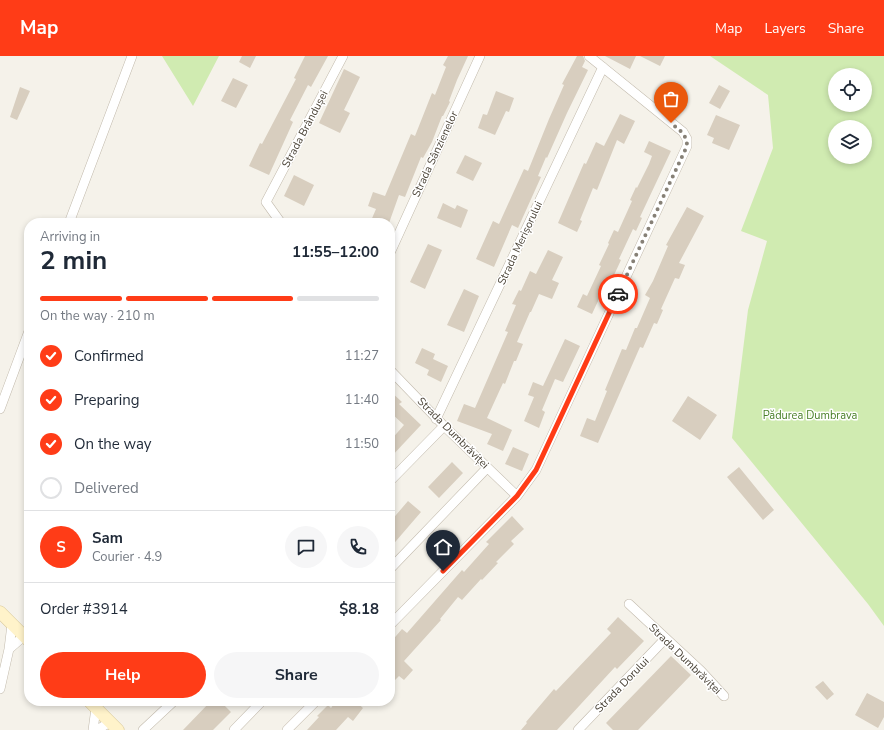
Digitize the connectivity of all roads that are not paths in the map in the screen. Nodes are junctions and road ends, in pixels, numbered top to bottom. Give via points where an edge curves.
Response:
1 (132, 56) edge
2 (343, 56) edge
3 (480, 56) edge
4 (589, 56) edge
5 (603, 67) junction
6 (71, 218) edge
7 (277, 218) edge
8 (395, 242) edge
9 (24, 344) edge
10 (395, 378) edge
11 (0, 409) edge
12 (436, 419) junction
13 (444, 426) junction
14 (487, 468) junction
15 (395, 476) edge
16 (517, 496) junction
17 (395, 564) edge
18 (629, 604) dead end
19 (0, 612) edge
20 (395, 620) edge
21 (12, 624) junction
22 (24, 637) edge
23 (665, 639) junction
24 (24, 640) edge
25 (9, 649) junction
26 (0, 689) edge
27 (724, 696) dead end
28 (93, 706) edge
29 (94, 706) edge
30 (169, 706) edge
31 (257, 706) edge
32 (311, 706) edge
33 (114, 726) edge
34 (93, 730) edge
35 (97, 730) edge
36 (144, 730) edge
37 (234, 730) edge
38 (287, 730) edge
39 (578, 730) edge

1 - 6 street
2 - 7 street, Strada Brândușei via 266,202
3 - 8 street, Strada Sânzienelor
4 - 5 street
5 - 12 street, Strada Merișorului
5 - 16 street via 683,132 687,146 536,470
9 - 11 street
10 - 12 street, Strada Dumbrăviței
12 - 13 street, Strada Dumbrăviței
13 - 14 street, Strada Dumbrăviței
13 - 15 street
14 - 16 street, Strada Dumbrăviței
14 - 17 street
16 - 20 street
18 - 23 street, Strada Dumbrăviței
19 - 21 main road
21 - 22 main road
21 - 25 street
23 - 27 street, Strada Dumbrăviței
23 - 39 street, Strada Dorului
24 - 25 street
25 - 26 street
28 - 34 street
29 - 33 main road
30 - 36 street
31 - 37 street
32 - 38 street
33 - 35 street

